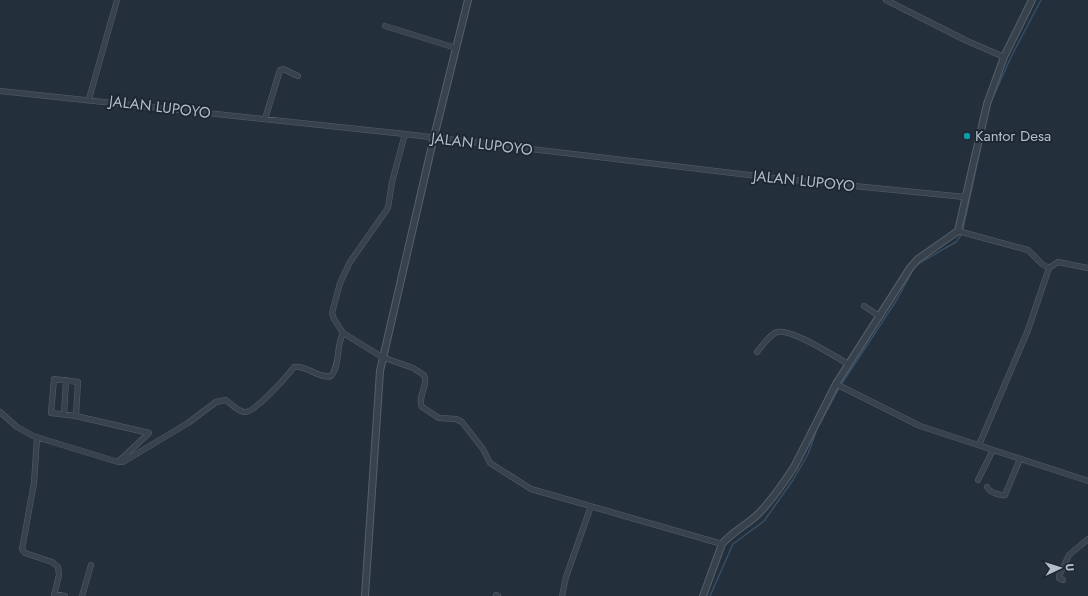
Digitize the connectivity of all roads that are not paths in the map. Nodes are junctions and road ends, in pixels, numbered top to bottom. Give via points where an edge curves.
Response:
1 (117, 0) edge
2 (468, 0) edge
3 (886, 0) edge
4 (1032, 0) edge
5 (385, 26) dead end
6 (456, 48) junction
7 (1004, 57) junction
8 (298, 76) dead end
9 (0, 91) edge
10 (89, 99) junction
11 (265, 119) junction
12 (406, 134) junction
13 (433, 141) junction
14 (964, 200) junction
15 (958, 231) junction
16 (1049, 268) junction
17 (1088, 268) edge
18 (864, 306) dead end
19 (877, 315) junction
20 (343, 333) junction
21 (757, 352) dead end
22 (382, 357) junction
23 (846, 363) junction
24 (66, 380) junction
25 (839, 385) junction
26 (0, 412) edge
27 (64, 414) junction
28 (76, 416) junction
29 (37, 438) junction
30 (978, 444) junction
31 (993, 450) junction
32 (1020, 459) junction
33 (118, 462) junction
34 (978, 480) dead end
35 (1088, 481) edge
36 (986, 487) dead end
37 (591, 506) junction
38 (1088, 539) edge
39 (722, 544) junction
40 (91, 565) dead end
41 (1063, 580) dead end
42 (54, 595) edge
43 (65, 596) edge
44 (82, 596) edge
45 (365, 596) edge
46 (562, 596) edge
47 (703, 596) edge

1 - 10 street
2 - 6 street
3 - 7 street via 964,40
4 - 7 street
5 - 6 street
6 - 13 street
7 - 14 street via 987,104
8 - 11 street via 280,70
9 - 10 street, JALAN LUPOYO
10 - 11 street, JALAN LUPOYO
11 - 12 street, JALAN LUPOYO
12 - 13 street, JALAN LUPOYO
12 - 20 street via 392,182 388,208 350,262 336,297 333,317
13 - 14 street, JALAN LUPOYO
13 - 22 street
14 - 15 street
15 - 16 street via 1028,250
15 - 19 street via 913,264
16 - 17 street via 1058,262
16 - 30 street via 1028,330
18 - 19 street
19 - 23 street
20 - 22 street
20 - 33 street via 338,344 336,369 331,376 322,376 294,367 282,383 249,412 242,412 226,400 216,402 179,429 129,459
21 - 23 street via 774,334 781,332 795,334
22 - 37 street via 424,374 426,382 422,406 439,418 462,422 495,467 531,489
22 - 45 street via 378,384
23 - 25 street
24 - 27 street
24 - 27 street via 54,379 51,413
24 - 28 street via 78,382
25 - 30 street via 920,426
25 - 39 street via 786,479 756,516
26 - 29 street via 17,428
27 - 28 street
28 - 33 street via 149,433
29 - 33 street
29 - 42 street via 34,483 22,549 25,553 57,566 59,575
30 - 31 street
31 - 32 street
31 - 34 street
32 - 35 street
32 - 36 street via 1005,495 1002,496
37 - 39 street
37 - 46 street via 566,577
38 - 41 street via 1069,555 1059,576
39 - 47 street
40 - 44 street
42 - 43 street

